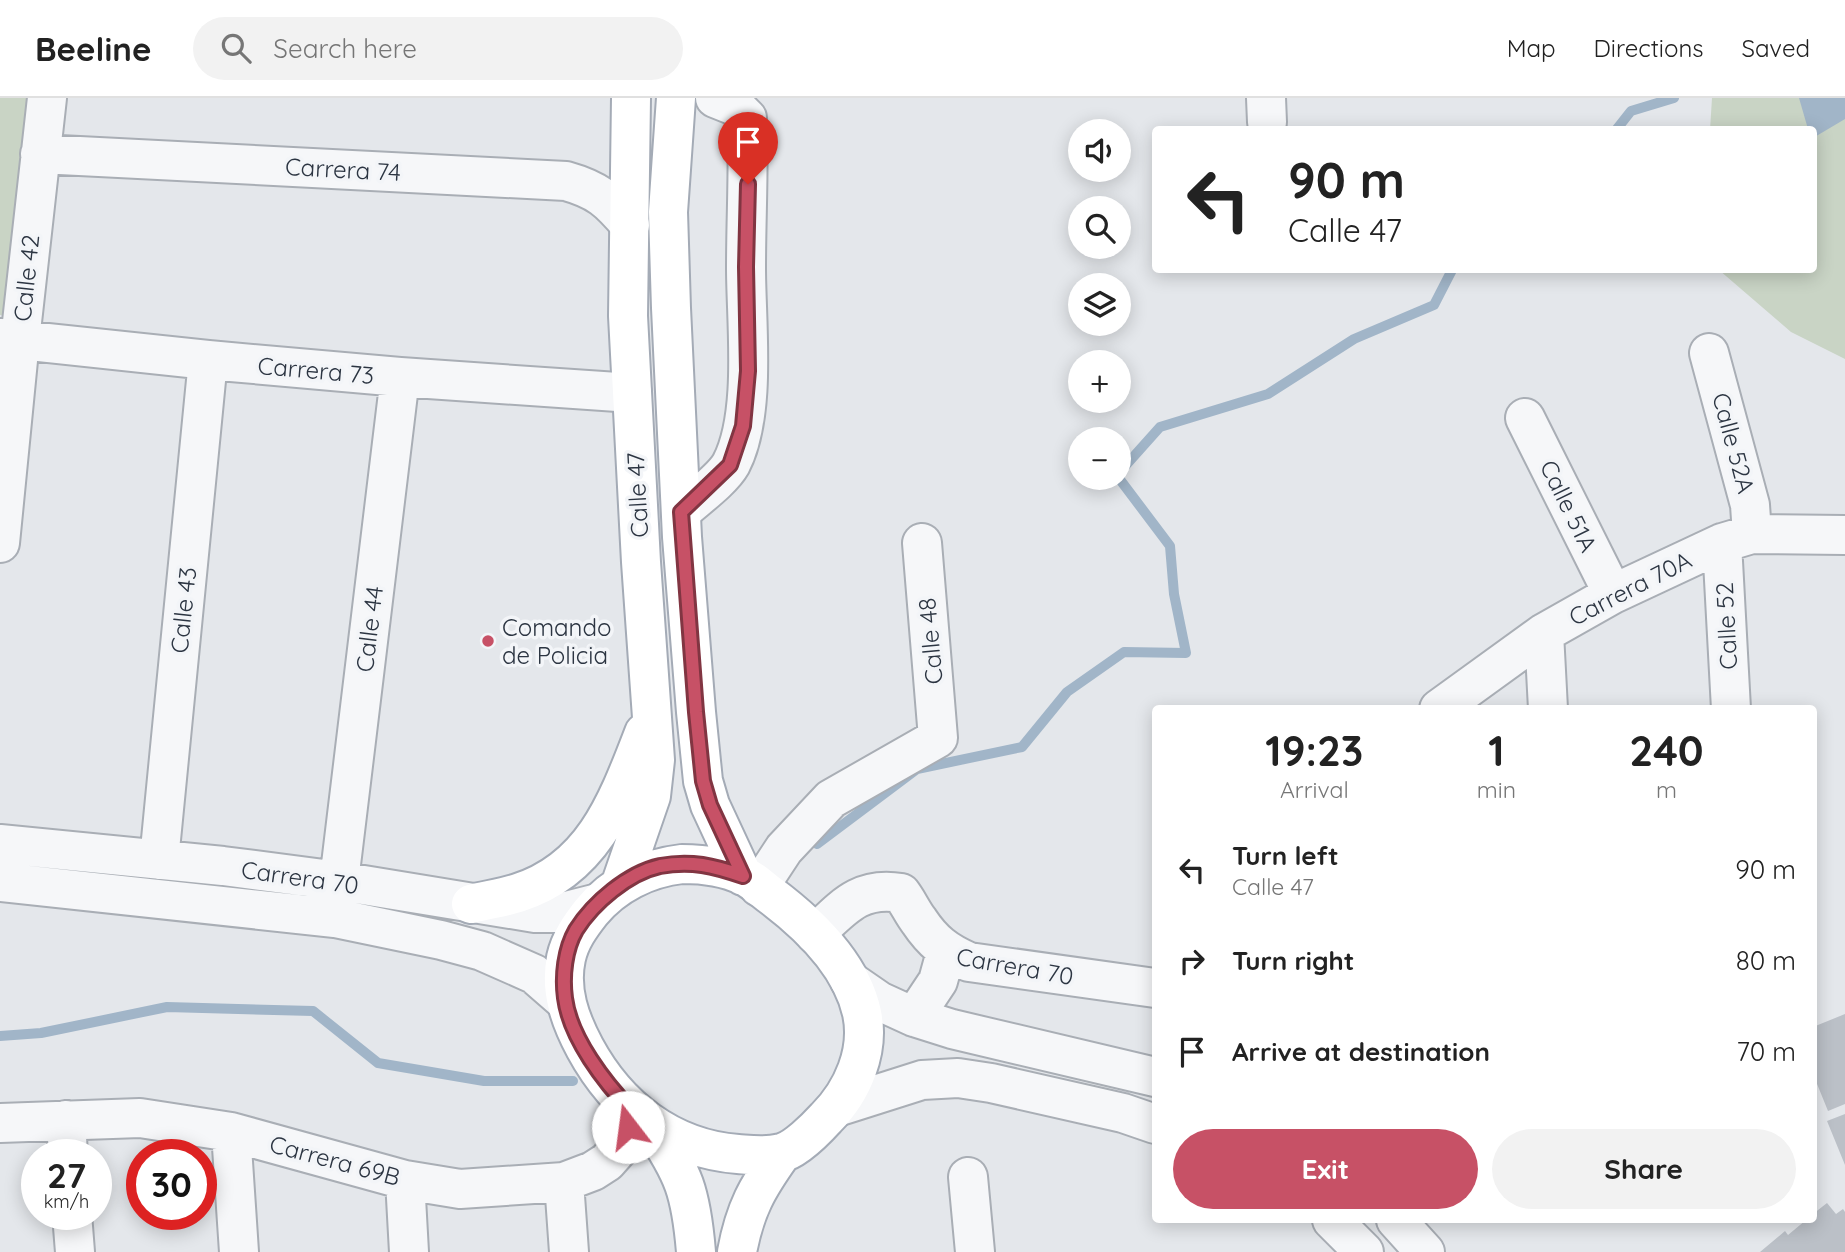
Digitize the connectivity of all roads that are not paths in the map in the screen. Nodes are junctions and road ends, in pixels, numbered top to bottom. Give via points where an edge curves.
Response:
1 (47, 98) edge
2 (631, 98) edge
3 (676, 98) edge
4 (715, 98) edge
5 (40, 154) junction
6 (630, 225) junction
7 (10, 339) edge
8 (1709, 353) dead end
9 (208, 360) junction
10 (400, 377) junction
11 (632, 393) junction
12 (1525, 418) dead end
13 (681, 512) junction
14 (1845, 535) edge
15 (1737, 538) junction
16 (0, 543) edge
17 (922, 543) dead end
18 (1613, 594) junction
19 (1544, 633) junction
20 (1445, 705) edge
21 (1548, 705) edge
22 (1731, 705) edge
23 (651, 715) junction
24 (0, 844) edge
25 (159, 860) junction
26 (339, 881) junction
27 (751, 881) junction
28 (0, 882) edge
29 (609, 895) junction
30 (471, 904) junction
31 (816, 934) junction
32 (946, 952) junction
33 (850, 981) junction
34 (1152, 988) edge
35 (565, 1001) junction
36 (914, 1017) junction
37 (1152, 1076) edge
38 (837, 1107) junction
39 (641, 1117) junction
40 (0, 1123) edge
41 (1152, 1123) edge
42 (231, 1132) junction
43 (67, 1137) edge
44 (782, 1153) junction
45 (968, 1177) dead end
46 (405, 1180) junction
47 (564, 1182) junction
48 (1335, 1223) edge
49 (1399, 1223) edge
50 (73, 1230) edge
51 (75, 1252) edge
52 (239, 1252) edge
53 (409, 1252) edge
54 (569, 1252) edge
55 (696, 1252) edge
56 (737, 1252) edge
57 (975, 1252) edge
58 (1364, 1252) edge
59 (1425, 1252) edge

1 - 5 street, Calle 42
2 - 6 main road, Calle 47
3 - 13 main road, Calle 47 via 668,212
4 - 13 street via 735,106 747,118 748,371 743,426 730,465
5 - 6 street, Carrera 74 via 566,181 591,188 610,201
5 - 7 street, Calle 42
6 - 11 main road, Calle 47
7 - 9 street, Carrera 73
7 - 16 street, Calle 42
8 - 15 street, Calle 52A via 1750,505
9 - 10 street, Carrera 73
9 - 25 street, Calle 43
10 - 11 street, Carrera 73
10 - 26 street, Calle 44
11 - 23 main road, Calle 47
12 - 18 street, Calle 51A
13 - 27 main road, Calle 47 via 703,781 710,805
14 - 15 street, Carrera 70A
15 - 18 street, Carrera 70A
15 - 22 street, Calle 52
17 - 27 street, Calle 48 via 938,738 831,799
18 - 19 street, Carrera 70A
19 - 20 street, Carrera 70A
19 - 21 street
23 - 29 main road, Calle 47 via 655,760 651,796
23 - 30 main road via 613,810 593,841 561,872 521,892
24 - 25 street, Carrera 70
25 - 26 street, Carrera 70
26 - 30 street, Carrera 70
27 - 29 main road via 707,864 682,864 658,867
27 - 31 main road
28 - 35 street, Carrera 70 via 335,918 440,940 482,951 534,974
29 - 30 street, Carrera 70 via 559,913
29 - 35 main road via 576,931 566,958
31 - 32 street via 850,901 887,890 901,893
31 - 33 main road
32 - 34 street, Carrera 70 via 970,962
32 - 36 street, Carrera 70 via 938,981
33 - 36 street
33 - 38 main road via 862,1013 861,1058
35 - 39 main road via 577,1035 599,1073
36 - 37 street
38 - 41 street via 922,1080 958,1078
38 - 44 main road via 813,1132
39 - 44 main road via 680,1141 704,1149
39 - 47 street, Carrera 69B via 607,1162
39 - 55 main road via 675,1161 686,1185
40 - 43 street, Carrera 69B
42 - 43 street, Carrera 69B via 140,1118
42 - 46 street, Carrera 69B
42 - 52 street
44 - 56 main road via 757,1188 742,1224
45 - 57 street
46 - 47 street, Carrera 69B via 460,1188
46 - 53 street
47 - 54 street
48 - 58 street
49 - 59 street
50 - 51 street

